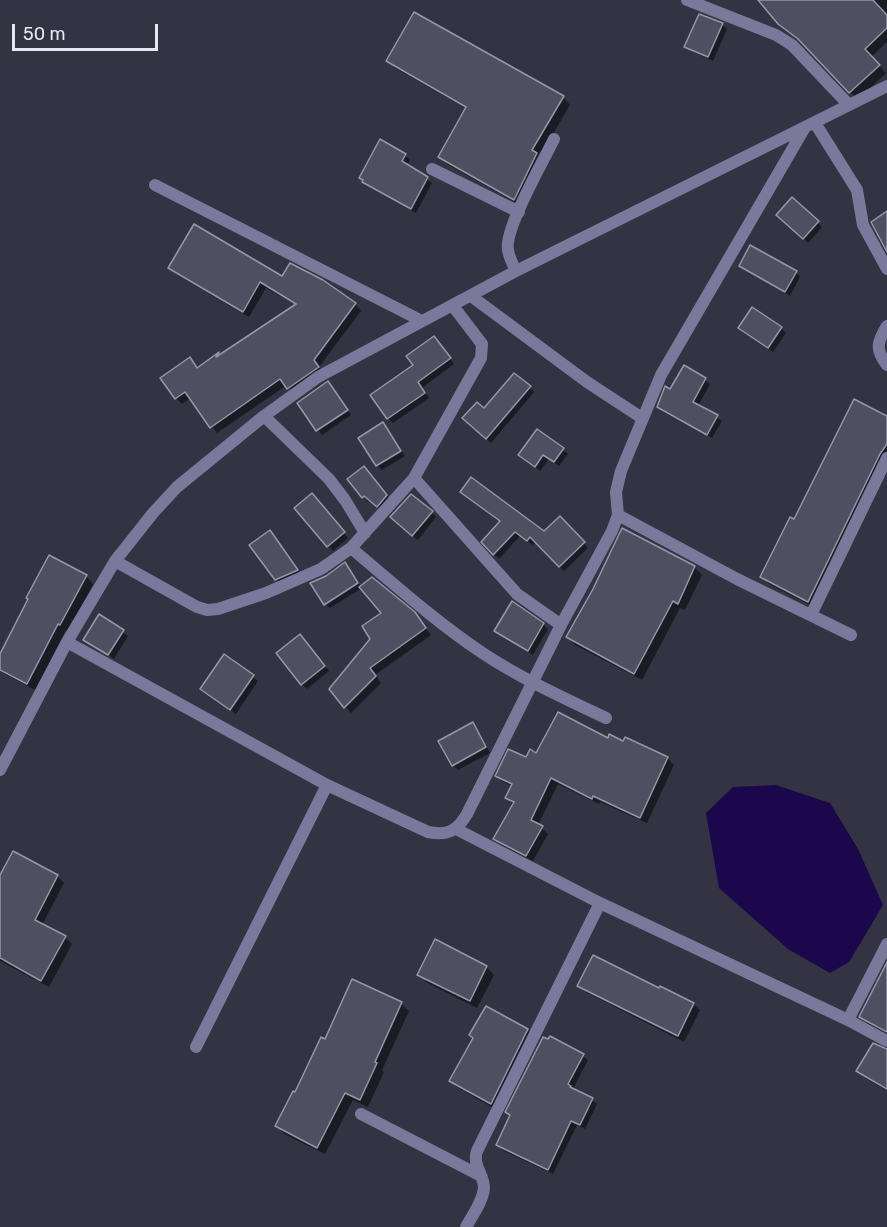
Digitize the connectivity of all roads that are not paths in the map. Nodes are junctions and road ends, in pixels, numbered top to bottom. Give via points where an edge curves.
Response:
1 (687, 0) edge
2 (887, 86) edge
3 (849, 105) junction
4 (809, 126) junction
5 (554, 139) dead end
6 (432, 169) dead end
7 (155, 185) dead end
8 (519, 212) junction
9 (887, 269) edge
10 (516, 271) junction
11 (471, 296) junction
12 (453, 306) junction
13 (422, 321) junction
14 (887, 326) edge
15 (887, 365) edge
16 (264, 416) junction
17 (642, 418) junction
18 (887, 458) edge
19 (414, 478) junction
20 (618, 515) junction
21 (365, 532) junction
22 (351, 548) junction
23 (115, 561) junction
24 (811, 615) junction
25 (561, 625) junction
26 (851, 635) dead end
27 (67, 642) junction
28 (532, 683) junction
29 (606, 718) dead end
30 (0, 770) edge
31 (327, 785) junction
32 (456, 829) junction
33 (600, 903) junction
34 (887, 944) edge
35 (848, 1020) junction
36 (887, 1041) edge
37 (196, 1047) dead end
38 (362, 1114) dead end
39 (481, 1176) junction
40 (466, 1227) edge

1 - 3 street via 792,45
2 - 3 street
3 - 4 street
4 - 9 street via 857,190 863,225
4 - 10 street
4 - 17 street via 671,358
5 - 8 street
6 - 8 street
7 - 13 street
8 - 10 street via 508,239
10 - 11 street
11 - 12 street
11 - 17 street
12 - 13 street
12 - 19 street via 482,344 481,358
13 - 16 street via 318,377
14 - 15 street via 878,349
16 - 21 street via 329,479
16 - 23 street via 177,487
17 - 20 street via 618,480
18 - 24 street
19 - 21 street
19 - 25 street via 517,594
20 - 24 street
20 - 25 street
21 - 22 street
22 - 23 street via 321,569 266,593 207,610
22 - 28 street via 458,636
23 - 27 street
24 - 26 street
25 - 28 street
27 - 30 street
27 - 31 street
28 - 29 street
28 - 32 street
31 - 32 street via 428,832 441,834
31 - 37 street
32 - 33 street
33 - 35 street
33 - 39 street via 477,1151 475,1161
34 - 35 street
35 - 36 street
38 - 39 street
39 - 40 street via 484,1190

